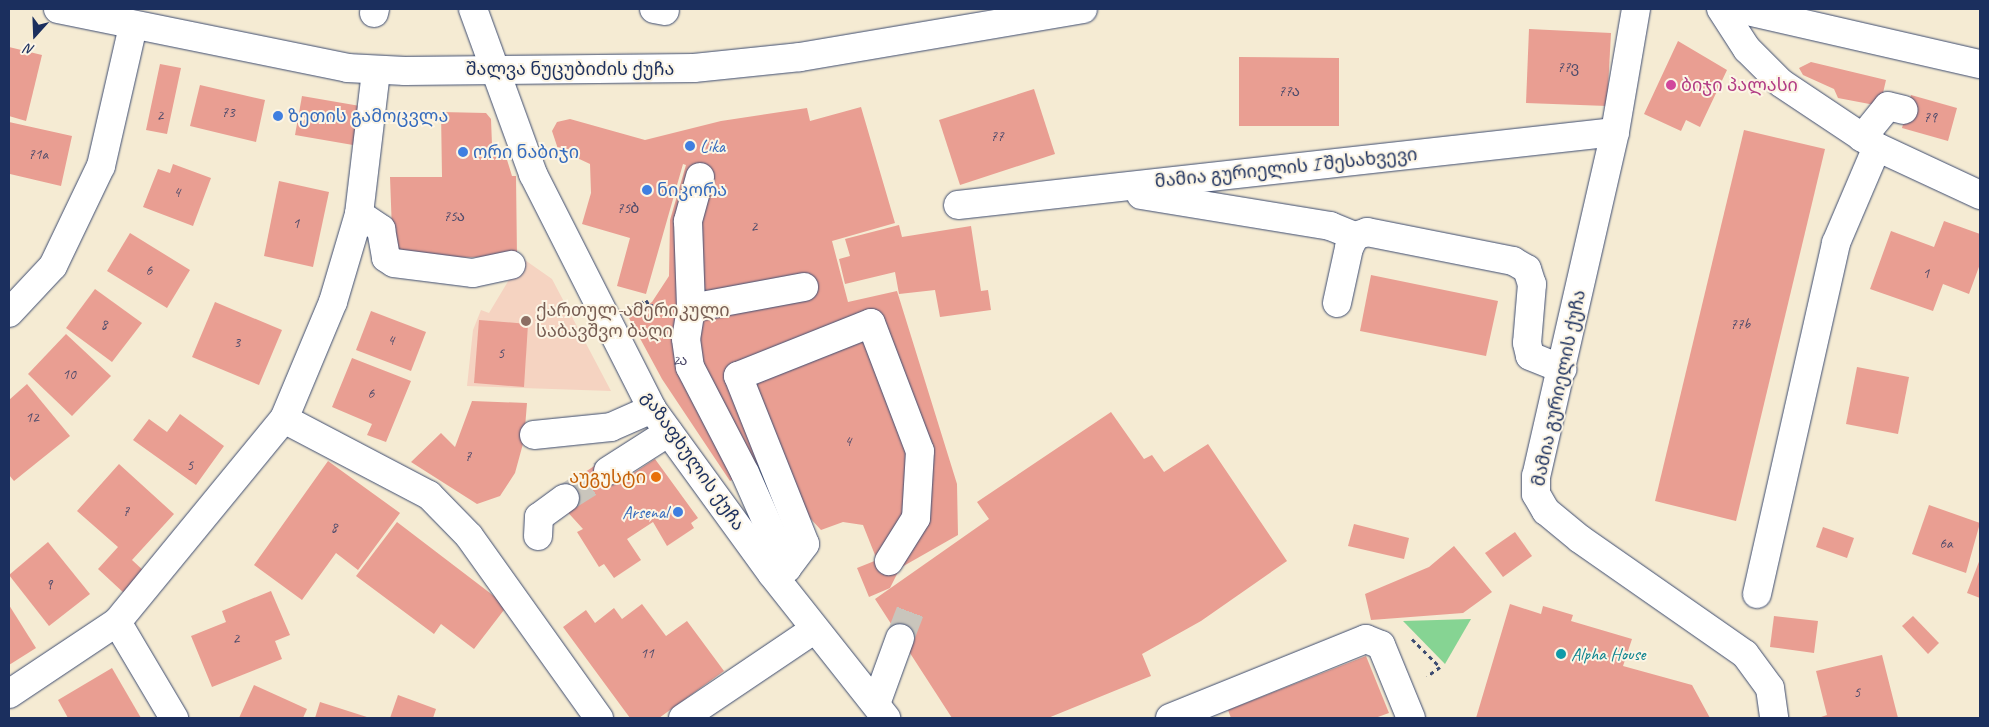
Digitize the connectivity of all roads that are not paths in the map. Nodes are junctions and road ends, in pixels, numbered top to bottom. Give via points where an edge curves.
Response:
1 (58, 9) edge
2 (473, 9) edge
3 (1083, 9) edge
4 (1636, 9) edge
5 (1721, 9) edge
6 (1739, 9) edge
7 (133, 26) junction
8 (1980, 64) edge
9 (495, 68) junction
10 (376, 71) junction
11 (1904, 110) dead end
12 (1615, 132) junction
13 (1870, 142) junction
14 (700, 177) dead end
15 (1097, 190) junction
16 (1980, 195) edge
17 (958, 205) dead end
18 (359, 214) junction
19 (1355, 236) junction
20 (511, 264) dead end
21 (804, 287) dead end
22 (1337, 303) dead end
23 (691, 308) junction
24 (9, 313) edge
25 (1563, 369) junction
26 (652, 409) junction
27 (284, 419) junction
28 (669, 432) junction
29 (534, 436) dead end
30 (608, 471) tunnel mouth
31 (565, 498) tunnel mouth
32 (538, 536) dead end
33 (889, 561) dead end
34 (780, 571) junction
35 (1757, 594) dead end
36 (117, 622) junction
37 (815, 629) junction
38 (900, 638) tunnel mouth
39 (9, 694) edge
40 (881, 711) edge
41 (1206, 711) edge
42 (174, 718) edge
43 (599, 718) edge
44 (683, 718) edge
45 (1170, 718) edge
46 (1411, 718) edge
47 (1774, 718) edge

1 - 7 street, შალვა ნუცუბიძის ქუჩა
2 - 9 street, გაზაფხულის ქუჩა
3 - 9 street, შალვა ნუცუბიძის ქუჩა via 790,58 694,68
4 - 12 street, მამია გურიელის ქუჩა
5 - 13 street via 1748,49 1781,83
6 - 8 street
7 - 10 street, შალვა ნუცუბიძის ქუჩა
7 - 24 street via 101,166 54,266
9 - 10 street, შალვა ნუცუბიძის ქუჩა
9 - 26 street, გაზაფხულის ქუჩა via 533,174 562,240
10 - 18 street
11 - 13 street via 1888,106
12 - 15 street, მამია გურიელის I შესახვევი
12 - 25 street, მამია გურიელის ქუჩა
13 - 16 street
13 - 35 street via 1836,243
14 - 23 street via 688,221
15 - 17 street, მამია გურიელის I შესახვევი
15 - 19 street via 1223,206 1330,226
18 - 20 street via 381,229 386,258 394,263 473,273
18 - 27 street via 333,302
19 - 22 street
19 - 25 street via 1367,232 1513,261 1527,269 1532,284 1530,356
21 - 23 street
23 - 34 street via 686,339 690,367 746,473
25 - 47 street, მამია გურიელის ქუჩა via 1536,476 1536,494 1546,511 1746,654 1770,688
26 - 28 street, გაზაფხულის ქუჩა
26 - 29 street via 611,427
27 - 36 street
27 - 43 street via 429,495 469,536
28 - 30 street
28 - 34 street, გაზაფხულის ქუჩა
31 - 32 street via 540,517
33 - 34 street via 916,518 920,452 871,323 738,376 805,544
34 - 37 street, გაზაფხულის ქუჩა
36 - 39 street
36 - 42 street
37 - 40 street, გაზაფხულის ქუჩა
37 - 44 street
38 - 40 street
41 - 45 street
41 - 46 street via 1376,640

